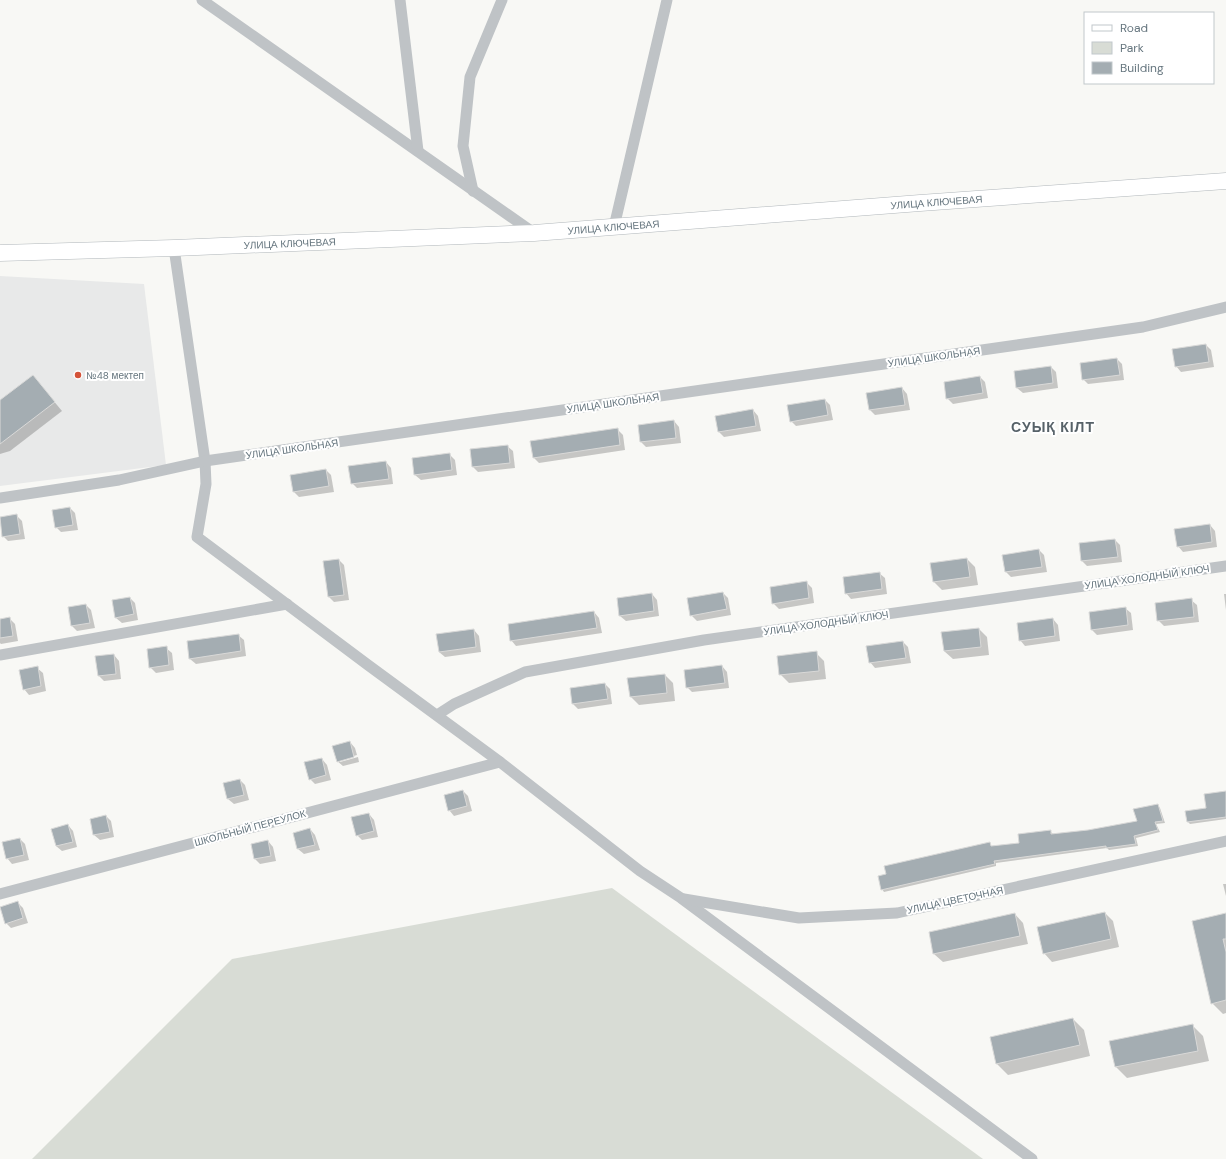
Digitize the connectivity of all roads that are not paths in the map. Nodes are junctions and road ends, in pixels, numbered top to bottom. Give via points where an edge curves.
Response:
1 (202, 0) edge
2 (400, 0) edge
3 (502, 0) edge
4 (667, 0) edge
5 (418, 151) junction
6 (1226, 181) edge
7 (474, 191) junction
8 (614, 227) junction
9 (534, 233) junction
10 (174, 248) junction
11 (0, 253) edge
12 (1226, 307) edge
13 (205, 461) junction
14 (0, 498) edge
15 (1226, 566) edge
16 (287, 604) junction
17 (0, 655) edge
18 (437, 715) junction
19 (500, 762) junction
20 (1226, 841) edge
21 (0, 894) edge
22 (681, 898) junction
23 (1032, 1159) edge

1 - 5 street
2 - 5 street
3 - 7 street via 470,77 463,146
4 - 8 street
5 - 7 street
6 - 8 street, УЛИЦА КЛЮЧЕВАЯ
7 - 9 street
8 - 9 street, УЛИЦА КЛЮЧЕВАЯ
9 - 10 street, УЛИЦА КЛЮЧЕВАЯ
10 - 11 street, УЛИЦА КЛЮЧЕВАЯ
10 - 13 street
12 - 13 street, УЛИЦА ШКОЛЬНАЯ via 1143,327
13 - 14 street, УЛИЦА ШКОЛЬНАЯ via 119,480
13 - 16 street via 206,484 197,537
15 - 18 street, УЛИЦА ХОЛОДНЫЙ КЛЮЧ via 704,640 525,672 454,704
16 - 17 street
16 - 18 street
18 - 19 street
19 - 21 street, ШКОЛЬНЫЙ ПЕРЕУЛОК
19 - 22 street via 640,871
20 - 22 street, УЛИЦА ЦВЕТОЧНАЯ via 897,912 799,918
22 - 23 street

